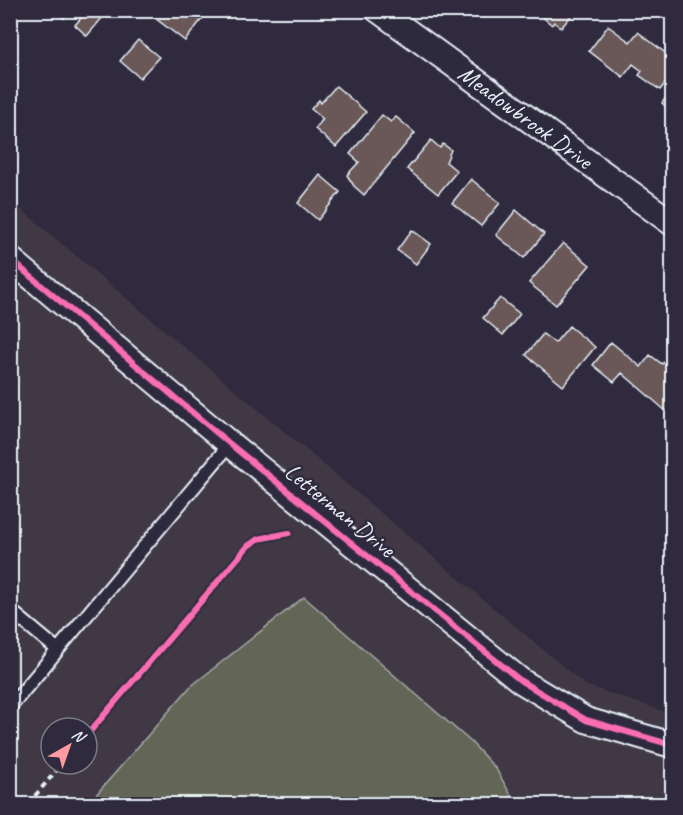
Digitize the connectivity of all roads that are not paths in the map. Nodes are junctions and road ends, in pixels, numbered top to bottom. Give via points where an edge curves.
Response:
1 (378, 10) edge
2 (672, 223) edge
3 (10, 259) edge
4 (230, 444) junction
5 (10, 610) edge
6 (58, 650) junction
7 (10, 707) edge
8 (672, 745) edge

1 - 2 street, Meadowbrook Drive
3 - 4 street, Letterman Drive
4 - 6 lane
4 - 8 street, Letterman Drive via 521,681 586,720
5 - 6 lane
6 - 7 lane

